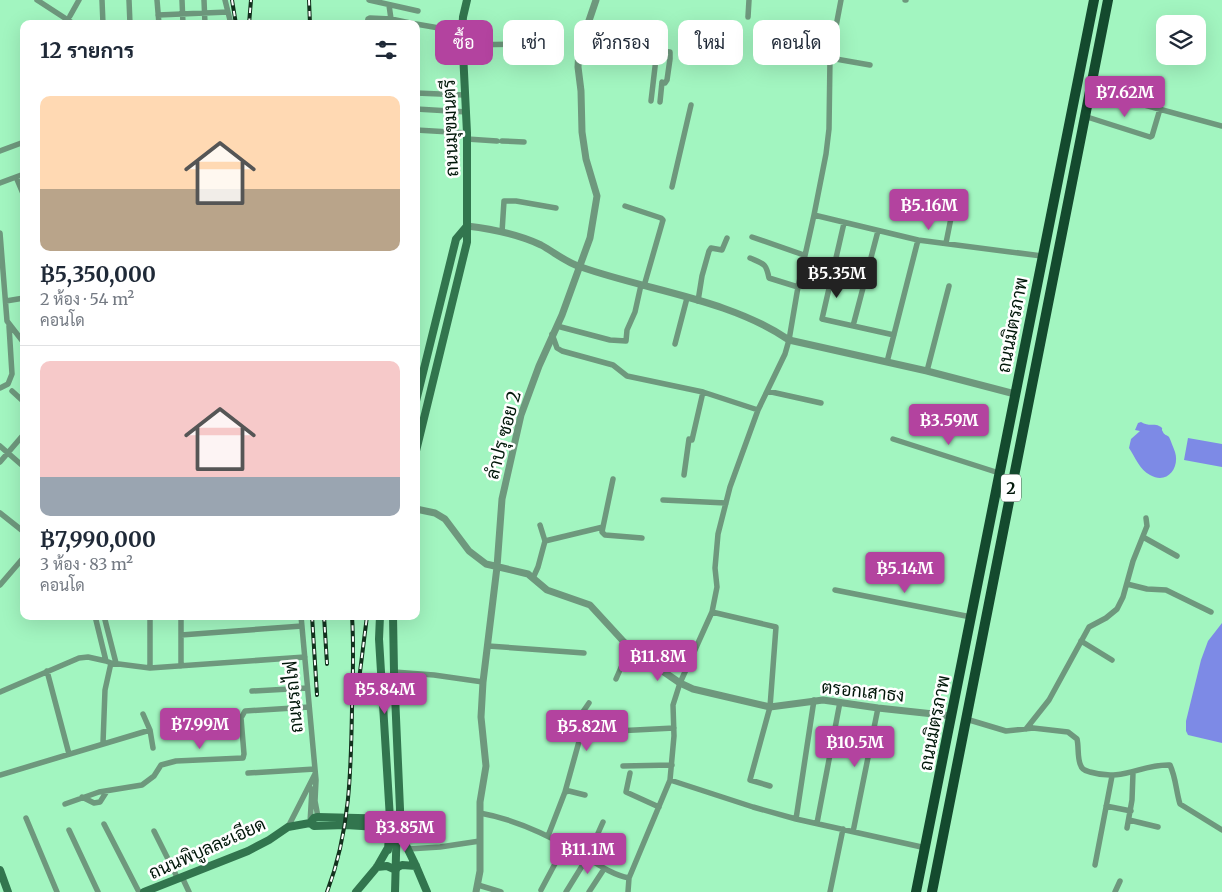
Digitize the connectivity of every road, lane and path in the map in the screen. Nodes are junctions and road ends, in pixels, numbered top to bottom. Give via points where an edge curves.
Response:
1 (37, 0) edge
2 (54, 0) edge
3 (79, 0) edge
4 (102, 0) edge
5 (129, 0) edge
6 (157, 0) edge
7 (182, 0) edge
8 (204, 0) edge
9 (225, 0) edge
10 (369, 0) edge
11 (467, 0) edge
12 (596, 0) edge
13 (749, 0) edge
14 (841, 0) edge
15 (1094, 0) edge
16 (1108, 0) edge
17 (390, 5) junction
18 (49, 7) junction
19 (228, 12) junction
20 (418, 12) dead end
21 (205, 13) junction
22 (183, 14) junction
23 (158, 15) junction
24 (70, 16) dead end
25 (748, 17) dead end
26 (391, 19) junction
27 (68, 20) edge
28 (103, 20) edge
29 (130, 20) edge
30 (159, 20) edge
31 (183, 20) edge
32 (205, 20) edge
33 (230, 20) edge
34 (368, 20) edge
35 (396, 20) edge
36 (463, 20) edge
37 (589, 20) edge
38 (837, 20) edge
39 (420, 25) edge
40 (435, 27) edge
41 (668, 51) edge
42 (840, 60) edge
43 (463, 65) edge
44 (578, 65) edge
45 (655, 65) edge
46 (830, 65) edge
47 (870, 65) dead end
48 (1089, 90) junction
49 (420, 93) edge
50 (464, 95) junction
51 (651, 101) dead end
52 (660, 102) dead end
53 (692, 105) dead end
54 (420, 109) edge
55 (1160, 109) junction
56 (466, 112) junction
57 (1084, 116) junction
58 (1222, 126) edge
59 (420, 130) edge
60 (467, 136) junction
61 (524, 142) dead end
62 (20, 144) edge
63 (0, 151) edge
64 (20, 175) edge
65 (16, 176) junction
66 (0, 183) edge
67 (20, 186) edge
68 (672, 188) dead end
69 (625, 206) dead end
70 (556, 208) dead end
71 (952, 212) dead end
72 (814, 216) junction
73 (844, 223) junction
74 (467, 226) junction
75 (878, 231) junction
76 (502, 232) junction
77 (0, 233) edge
78 (752, 237) dead end
79 (727, 238) dead end
80 (918, 240) junction
81 (946, 243) junction
82 (804, 254) junction
83 (1042, 256) junction
84 (750, 258) dead end
85 (578, 267) junction
86 (2, 270) edge
87 (643, 286) junction
88 (949, 286) dead end
89 (798, 288) junction
90 (687, 298) junction
91 (20, 299) edge
92 (6, 301) junction
93 (698, 301) junction
94 (9, 324) junction
95 (557, 326) junction
96 (853, 326) junction
97 (552, 334) junction
98 (894, 335) junction
99 (20, 338) edge
100 (789, 340) junction
101 (675, 344) dead end
102 (887, 362) junction
103 (927, 371) junction
104 (420, 385) edge
105 (0, 388) edge
106 (12, 391) dead end
107 (767, 391) junction
108 (703, 392) junction
109 (1014, 394) junction
110 (20, 398) edge
111 (821, 403) dead end
112 (758, 410) junction
113 (420, 435) edge
114 (20, 439) edge
115 (893, 439) dead end
116 (0, 446) edge
117 (8, 453) junction
118 (0, 462) edge
119 (20, 464) edge
120 (998, 474) junction
121 (684, 475) dead end
122 (613, 479) dead end
123 (662, 500) dead end
124 (726, 504) junction
125 (420, 510) edge
126 (0, 513) edge
127 (1146, 518) dead end
128 (540, 525) dead end
129 (603, 527) junction
130 (20, 529) edge
131 (1143, 537) junction
132 (642, 538) dead end
133 (546, 541) junction
134 (1177, 556) dead end
135 (20, 562) edge
136 (497, 567) junction
137 (534, 578) junction
138 (1, 583) edge
139 (1127, 584) junction
140 (834, 590) dead end
141 (712, 612) junction
142 (1211, 612) dead end
143 (971, 617) junction
144 (96, 620) edge
145 (105, 620) edge
146 (150, 620) edge
147 (182, 620) edge
148 (301, 620) edge
149 (380, 620) edge
150 (393, 620) edge
151 (302, 626) junction
152 (181, 635) junction
153 (379, 640) junction
154 (393, 640) junction
155 (1081, 641) junction
156 (488, 646) junction
157 (630, 647) junction
158 (584, 653) dead end
159 (305, 657) junction
160 (1112, 660) dead end
161 (111, 662) junction
162 (181, 666) junction
163 (150, 668) junction
164 (48, 672) junction
165 (394, 672) junction
166 (616, 679) dead end
167 (483, 682) junction
168 (680, 683) junction
169 (307, 688) junction
170 (252, 691) dead end
171 (0, 692) edge
172 (814, 700) junction
173 (840, 702) junction
174 (589, 703) dead end
175 (309, 707) junction
176 (770, 707) junction
177 (878, 708) junction
178 (143, 714) dead end
179 (952, 716) junction
180 (966, 719) junction
181 (674, 728) junction
182 (1026, 729) junction
183 (150, 730) junction
184 (616, 731) dead end
185 (103, 743) junction
186 (153, 748) dead end
187 (69, 754) junction
188 (672, 764) junction
189 (623, 766) dead end
190 (315, 772) junction
191 (1134, 772) junction
192 (248, 773) dead end
193 (630, 773) dead end
194 (0, 775) edge
195 (1112, 776) junction
196 (670, 780) junction
197 (770, 786) dead end
198 (107, 791) junction
199 (565, 792) junction
200 (585, 795) dead end
201 (82, 797) junction
202 (65, 804) dead end
203 (1106, 806) junction
204 (659, 807) junction
205 (1131, 811) junction
206 (480, 813) junction
207 (318, 817) junction
208 (26, 818) dead end
209 (394, 819) junction
210 (796, 819) junction
211 (1129, 820) junction
212 (603, 822) dead end
213 (310, 823) junction
214 (817, 823) junction
215 (104, 824) dead end
216 (288, 827) junction
217 (1158, 827) dead end
218 (394, 828) junction
219 (1127, 828) dead end
220 (843, 829) junction
221 (69, 830) dead end
222 (1222, 830) edge
223 (154, 831) dead end
224 (853, 832) junction
225 (548, 836) junction
226 (480, 841) junction
227 (565, 845) junction
228 (926, 848) junction
229 (408, 850) junction
230 (587, 858) junction
231 (1095, 865) dead end
232 (416, 866) junction
233 (377, 867) junction
234 (396, 869) junction
235 (604, 869) junction
236 (0, 870) edge
237 (180, 878) junction
238 (629, 878) junction
239 (1120, 881) dead end
240 (477, 888) edge
241 (541, 890) dead end
242 (8, 892) edge
243 (57, 892) edge
244 (98, 892) edge
245 (139, 892) edge
246 (144, 892) edge
247 (189, 892) edge
248 (356, 892) edge
249 (395, 892) edge
250 (427, 892) edge
251 (501, 892) edge
252 (566, 892) edge
253 (589, 892) edge
254 (628, 892) edge
255 (830, 892) edge
256 (916, 892) edge
257 (932, 892) edge
258 (1115, 892) edge

1 - 18 street
2 - 18 street
3 - 24 street
4 - 28 street
5 - 29 street
6 - 23 street
7 - 22 street
8 - 21 street
9 - 19 street
10 - 17 street
11 - 36 main road, ถนนมุขมนตรี
12 - 37 street, ลำปรุ ซอย 2
13 - 25 street
14 - 38 street
15 - 83 highway, ถนนมิตรภาพ / 2
16 - 48 highway, ถนนมิตรภาพ / 2
17 - 20 street
17 - 26 street
18 - 27 street
19 - 21 street
19 - 33 street
21 - 22 street
21 - 32 street
22 - 23 street
22 - 31 street
23 - 30 street
26 - 34 street
26 - 35 street
39 - 40 street
41 - 52 street via 667,80 662,82
42 - 47 street
43 - 50 main road, ถนนมุขมนตรี
44 - 85 street, ลำปรุ ซอย 2 via 582,132 597,196 590,238
45 - 51 street
46 - 72 street via 829,129
48 - 55 street
48 - 57 highway, ถนนมิตรภาพ / 2
49 - 50 street
50 - 56 main road, ถนนมุขมนตรี
53 - 68 street
54 - 56 street
55 - 57 street via 1150,137
55 - 58 street
56 - 60 main road, ถนนมุขมนตรี
57 - 180 highway, ถนนมิตรภาพ / 2
59 - 60 street
60 - 61 street
60 - 74 main road, ถนนมุขมนตรี
62 - 63 street
64 - 65 street
65 - 66 street
65 - 67 street
69 - 87 street via 663,220
70 - 76 street via 504,201
71 - 81 street
72 - 73 street
72 - 82 street
73 - 75 street
73 - 96 street via 822,319
74 - 76 street
74 - 104 main road via 456,239
74 - 113 main road, ถนนมุขมนตรี via 467,242
75 - 80 street
75 - 96 street
76 - 85 street via 541,245
77 - 86 street
78 - 82 street
79 - 93 street via 722,250 712,248 708,251
80 - 81 street
80 - 98 street
81 - 83 street
82 - 89 street
83 - 109 highway, ถนนมิตรภาพ / 2
84 - 89 street via 766,265 771,280
85 - 87 street
85 - 95 street, ลำปรุ ซอย 2
86 - 92 street
87 - 90 street
87 - 95 street via 626,341
88 - 103 street
89 - 100 street
90 - 93 street
90 - 101 street
91 - 92 street
92 - 94 street
93 - 100 street via 756,320
94 - 99 street
94 - 105 street via 12,374 8,384
95 - 97 street, ลำปรุ ซอย 2
96 - 98 street
97 - 108 street via 557,348 562,351 613,365 627,376
97 - 136 street, ลำปรุ ซอย 2 via 522,415 509,468 502,499
98 - 102 street
100 - 102 street
100 - 107 street
102 - 103 street
103 - 109 street
106 - 110 street
107 - 111 street
107 - 112 street
108 - 112 street
108 - 121 street
109 - 120 highway, ถนนมิตรภาพ / 2
112 - 124 street
114 - 117 street
115 - 120 street
116 - 117 street
117 - 118 street
117 - 119 street
120 - 143 highway, ถนนมิตรภาพ / 2
122 - 129 street
123 - 124 street
124 - 141 street via 718,534 717,587
125 - 136 street, ตรอกเสาธง via 446,519 469,551 486,564
126 - 130 street
127 - 131 street
128 - 133 street
129 - 132 street via 605,535
129 - 133 street
131 - 134 street
131 - 139 street
133 - 137 street
135 - 138 street
136 - 137 street, ตรอกเสาธง
136 - 156 street, ลำปรุ ซอย 2
137 - 157 street, ตรอกเสาธง via 547,590 590,605
139 - 142 street via 1166,590
139 - 155 street via 1117,609 1089,627
140 - 143 street
141 - 168 street
141 - 176 street via 776,627
143 - 179 highway, ถนนมิตรภาพ / 2
144 - 161 street
145 - 161 street
146 - 163 street
147 - 152 street
148 - 151 street, ถนนรถไฟ
149 - 153 main road
150 - 154 main road
151 - 152 street
151 - 159 street, ถนนรถไฟ
152 - 162 street
153 - 154 main road
153 - 209 main road
154 - 165 main road
155 - 160 street
155 - 182 street via 1049,700
156 - 158 street
156 - 167 street, ลำปรุ ซอย 2
157 - 166 street
157 - 168 street, ตรอกเสาธง
159 - 162 street
159 - 169 street, ถนนรถไฟ
161 - 163 street
161 - 164 street via 79,658
161 - 185 street via 105,690
162 - 163 street
164 - 171 street
164 - 187 street
165 - 167 street
165 - 209 main road via 400,798 400,814
167 - 206 street, ลำปรุ ซอย 2 via 481,717 486,766
168 - 176 street, ตรอกเสาธง via 706,693
168 - 181 street via 672,712
169 - 170 street
169 - 175 street, ถนนรถไฟ
172 - 173 street, ตรอกเสาธง
172 - 176 street, ตรอกเสาธง
172 - 210 street
173 - 177 street, ตรอกเสาธง
173 - 214 street
174 - 199 street via 580,716 580,738
175 - 190 street, ถนนรถไฟ
175 - 198 street via 245,711 242,718 243,758 176,761 161,765 154,776 142,785
176 - 197 street via 750,780
177 - 179 street, ตรอกเสาธง
177 - 224 street
178 - 183 street
179 - 180 highway
179 - 228 highway, ถนนมิตรภาพ / 2
180 - 182 street via 1006,731
180 - 257 highway, ถนนมิตรภาพ / 2
181 - 184 street
181 - 188 street
182 - 195 street via 1068,732 1077,739 1082,769
183 - 185 street
183 - 186 street
185 - 187 street
187 - 194 street
188 - 189 street
188 - 196 street
190 - 192 street
190 - 207 street, ถนนรถไฟ
190 - 213 street, ถนนรถไฟ
190 - 216 street
191 - 195 street
191 - 205 street
191 - 222 street via 1159,765 1170,766 1180,804
193 - 204 street via 626,792
195 - 203 street
196 - 204 street
196 - 210 street
198 - 201 street
198 - 201 street via 100,802 94,803
199 - 200 street
199 - 225 street
201 - 202 street
203 - 205 street
203 - 231 street
204 - 238 street
205 - 211 street
206 - 225 street via 506,819
206 - 226 street, ลำปรุ ซอย 2
207 - 209 main road
207 - 213 main road, ถนนพิบูลละเอียด
208 - 243 street
209 - 218 main road
210 - 214 street
211 - 217 street
211 - 219 street
212 - 230 street
213 - 216 main road, ถนนพิบูลละเอียด
213 - 218 main road, ถนนพิบูลละเอียด via 314,826
214 - 220 street
215 - 245 street
216 - 237 main road, ถนนพิบูลละเอียด via 248,851
218 - 229 main road
218 - 233 main road via 388,850
218 - 234 main road
220 - 224 street
220 - 255 street
221 - 244 street
223 - 237 street
224 - 228 street
225 - 227 street
226 - 229 street
226 - 240 street, ลำปรุ ซอย 2
227 - 230 street
227 - 241 street
228 - 256 highway, ถนนมิตรภาพ / 2
229 - 232 main road
230 - 235 street
230 - 252 street
232 - 234 main road via 402,865
232 - 250 main road
233 - 234 main road
233 - 248 main road
234 - 249 main road
235 - 238 street
235 - 253 street
236 - 242 main road
237 - 246 main road, ถนนพิบูลละเอียด
237 - 247 street
238 - 254 street
239 - 258 street
240 - 251 street

